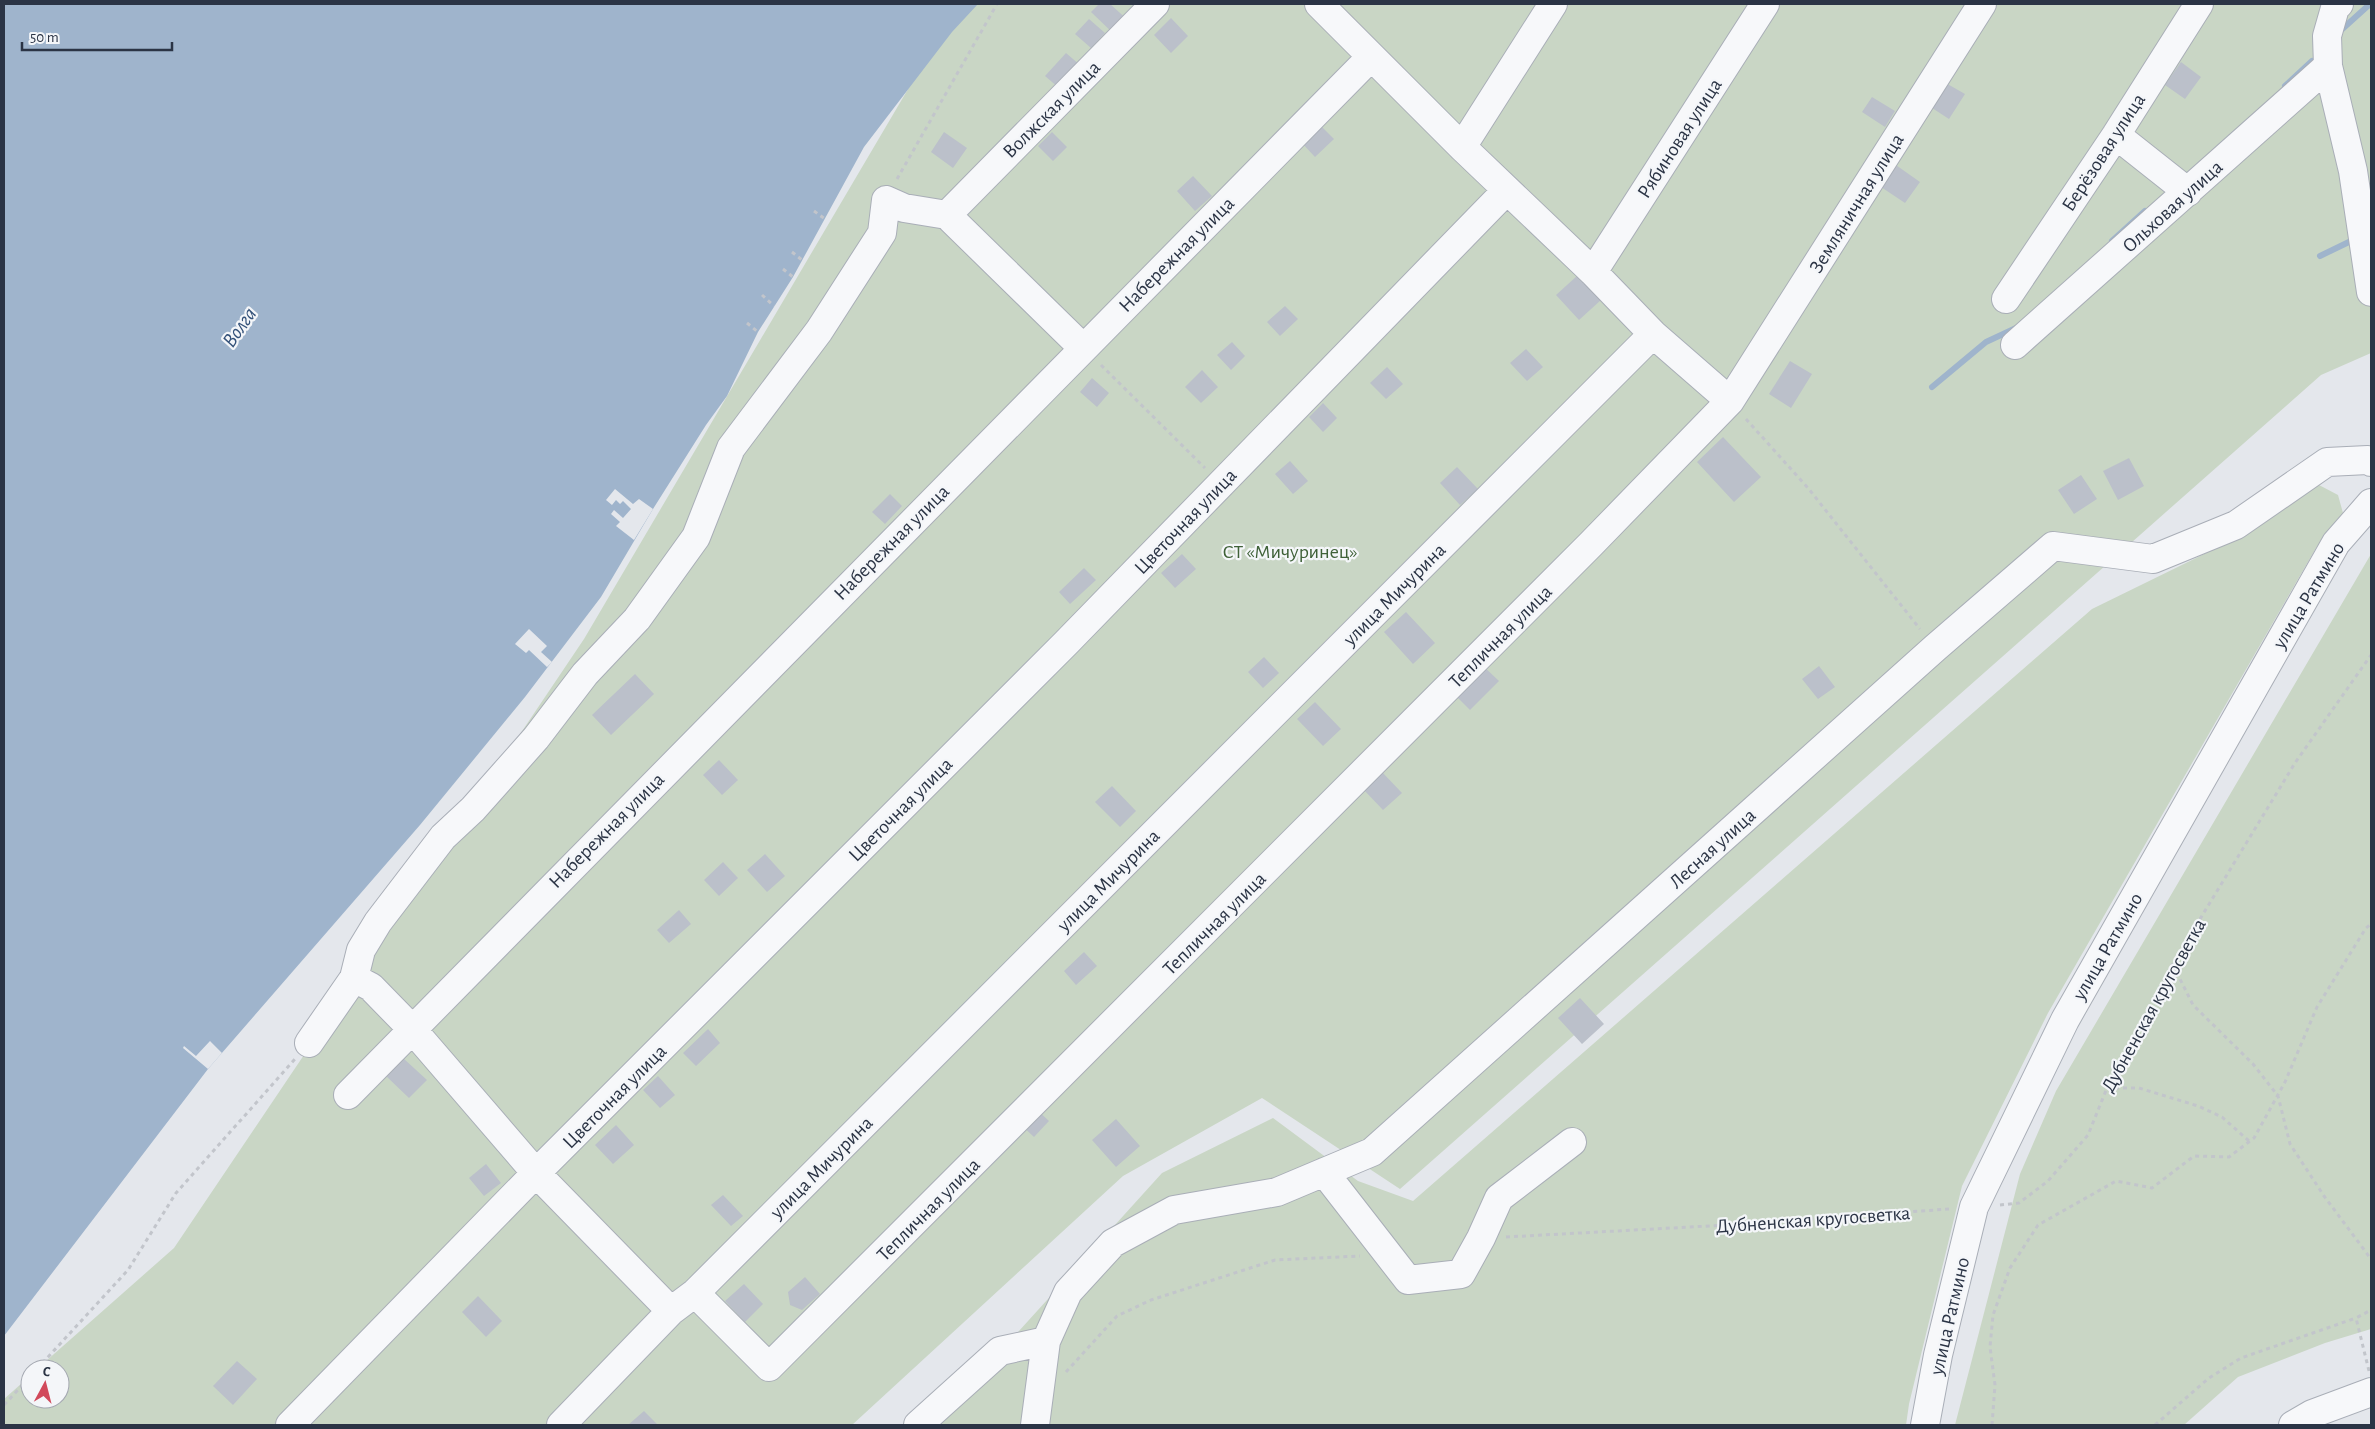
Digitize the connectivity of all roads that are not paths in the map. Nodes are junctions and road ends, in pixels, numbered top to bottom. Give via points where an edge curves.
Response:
1 (1155, 4) edge
2 (1553, 4) edge
3 (1765, 4) edge
4 (1982, 4) edge
5 (2199, 4) edge
6 (2339, 4) edge
7 (1328, 7) edge
8 (1371, 57) junction
9 (2328, 66) junction
10 (2116, 135) junction
11 (1462, 147) junction
12 (2362, 164) edge
13 (2179, 185) junction
14 (1507, 190) junction
15 (947, 215) junction
16 (1593, 272) junction
17 (2371, 292) edge
18 (2006, 298) dead end
19 (1653, 334) junction
20 (2015, 345) dead end
21 (1083, 348) junction
22 (1730, 401) junction
23 (2371, 462) edge
24 (2371, 504) edge
25 (354, 978) junction
26 (412, 1029) junction
27 (309, 1043) road end
28 (348, 1095) dead end
29 (1572, 1142) dead end
30 (1324, 1172) junction
31 (536, 1174) junction
32 (695, 1293) junction
33 (671, 1311) junction
34 (1046, 1341) junction
35 (2371, 1392) edge
36 (290, 1425) edge
37 (561, 1425) edge
38 (918, 1425) edge
39 (1035, 1425) edge
40 (1926, 1425) edge
41 (2293, 1425) edge

1 - 15 street, Волжская улица
2 - 11 street
3 - 16 street, Рябиновая улица
4 - 22 street, Земляничная улица
5 - 10 street, Берёзовая улица
6 - 9 street via 2327,36
7 - 8 street
8 - 11 street
8 - 21 street, Набережная улица
9 - 12 street
9 - 13 street, Ольховая улица
10 - 13 street
10 - 18 street, Берёзовая улица
11 - 14 street
12 - 17 street
13 - 20 street, Ольховая улица
14 - 16 street
14 - 31 street, Цветочная улица via 1066,643
15 - 21 street
15 - 25 street via 904,208 886,200 882,232 819,330 731,448 696,537 637,619 585,674 536,738 444,837 378,922 360,950
16 - 19 street
19 - 22 street
19 - 32 street, улица Мичурина
21 - 26 street, Набережная улица
22 - 32 street, Тепличная улица via 769,1367
23 - 30 street, Лесная улица via 2327,462 2236,525 2153,558 2054,546 1935,648 1372,1152
24 - 40 street, улица Ратмино via 2336,543 2065,1020 1974,1208 1938,1355
25 - 26 street via 370,987
25 - 27 street
26 - 28 street, Набережная улица
26 - 31 street
29 - 30 street via 1499,1198 1461,1274 1408,1280
30 - 34 street, Лесная улица via 1277,1192 1174,1210 1112,1242 1068,1292
31 - 33 street
31 - 36 street, Цветочная улица
32 - 33 street, улица Мичурина
33 - 37 street, улица Мичурина
34 - 38 street via 1000,1351
34 - 39 street, Лесная улица
35 - 41 street via 2312,1414

